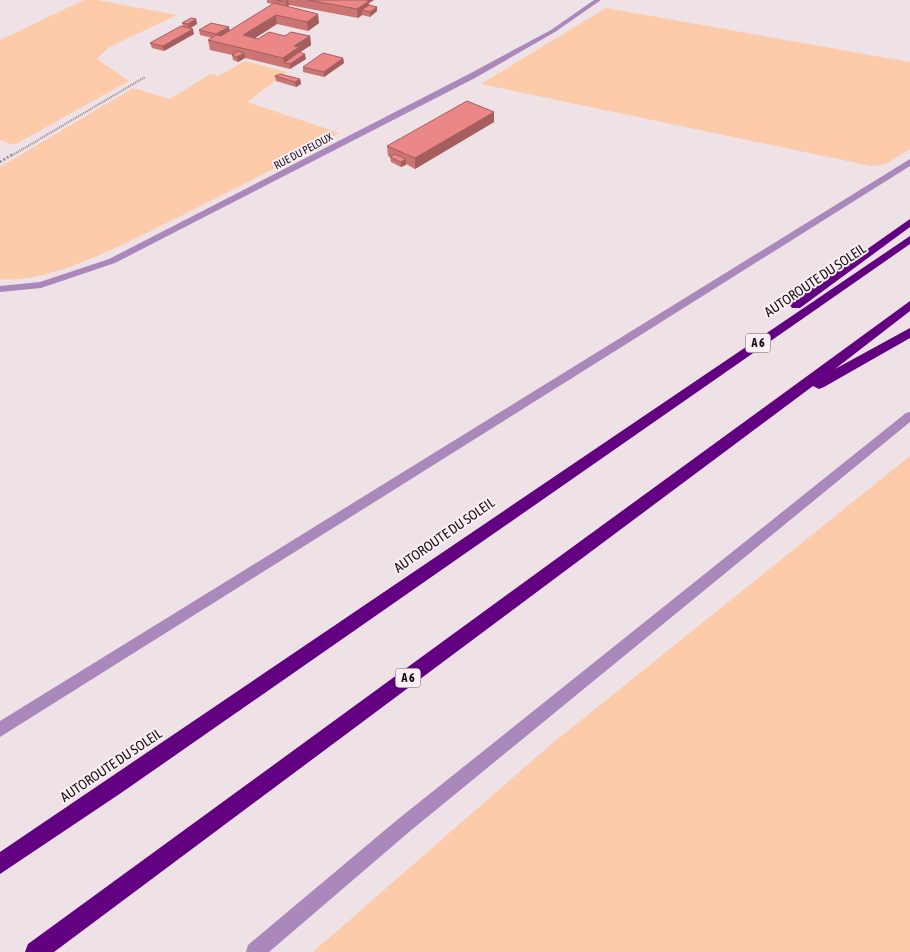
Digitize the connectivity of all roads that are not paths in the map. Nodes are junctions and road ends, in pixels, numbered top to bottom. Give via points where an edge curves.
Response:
1 (598, 0) edge
2 (910, 162) edge
3 (910, 222) edge
4 (910, 239) edge
5 (2, 289) edge
6 (910, 305) edge
7 (910, 332) edge
8 (776, 407) junction
9 (910, 416) edge
10 (606, 446) junction
11 (0, 730) edge
12 (0, 864) edge
13 (36, 952) edge
14 (254, 952) edge

1 - 5 street, RUE DU PELOUX via 553,31 472,76 112,261 41,285
2 - 11 street
3 - 10 highway
4 - 10 highway, AUTOROUTE DU SOLEIL / A 6
6 - 8 highway, A 6
7 - 8 highway
8 - 13 highway, A 6
9 - 14 street via 403,826
10 - 12 highway, AUTOROUTE DU SOLEIL / A 6 via 238,703

